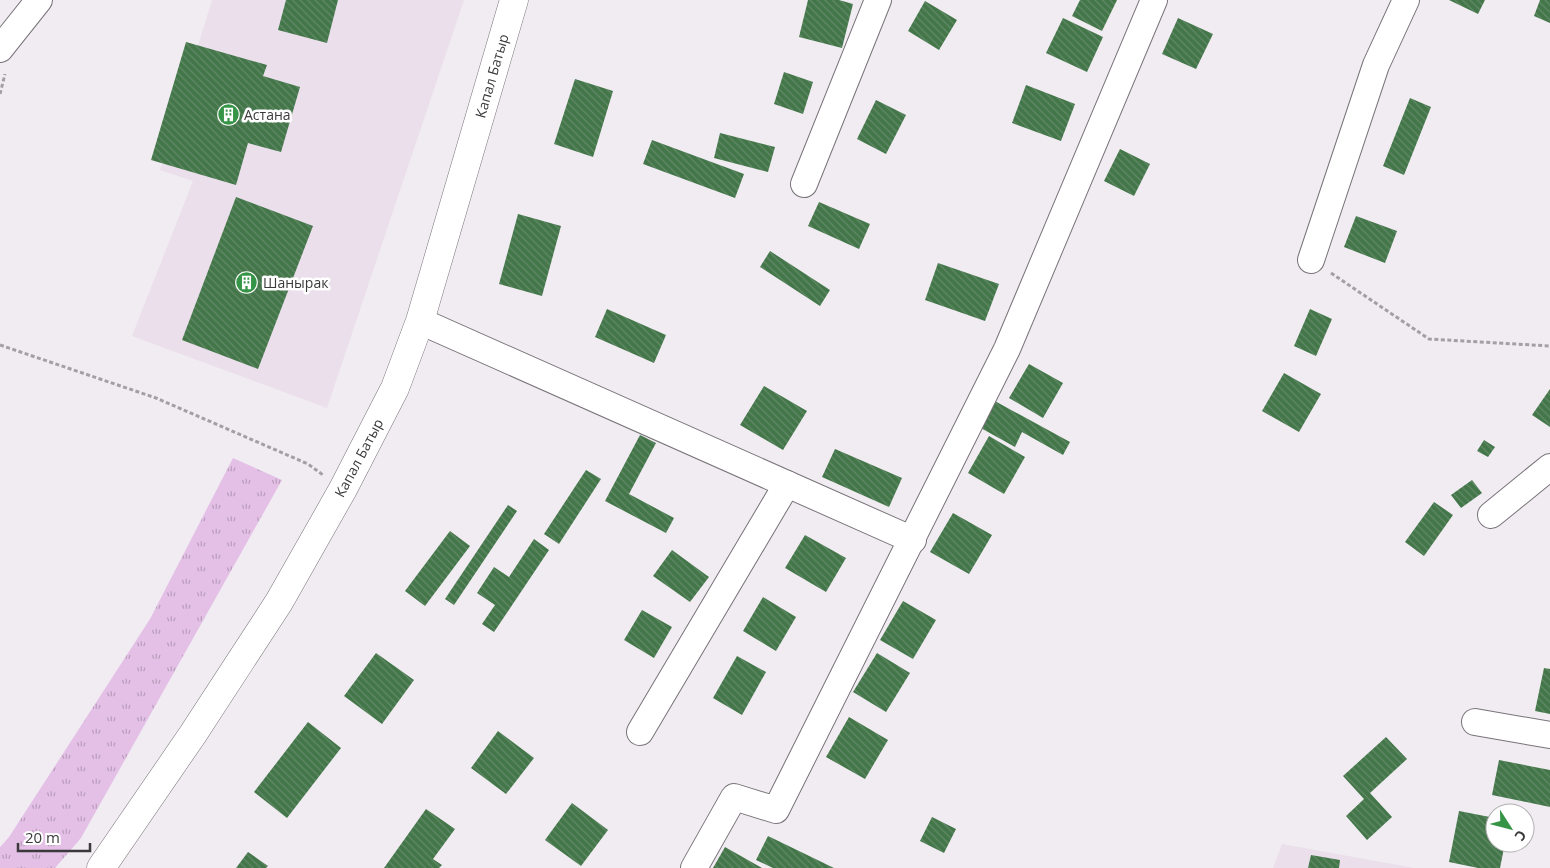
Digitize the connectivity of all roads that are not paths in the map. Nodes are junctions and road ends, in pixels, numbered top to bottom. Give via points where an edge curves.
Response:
1 (40, 0) edge
2 (514, 0) edge
3 (878, 0) edge
4 (1154, 0) edge
5 (1406, 0) edge
6 (0, 49) edge
7 (804, 184) dead end
8 (1310, 260) road end
9 (420, 321) junction
10 (1550, 467) edge
11 (787, 484) junction
12 (1490, 515) dead end
13 (913, 540) junction
14 (1475, 722) dead end
15 (640, 732) dead end
16 (1550, 735) edge
17 (101, 868) edge
18 (694, 868) edge

1 - 6 street
2 - 9 main road, Капал Батыр
3 - 7 street
4 - 13 street via 1008,349
5 - 8 street via 1376,65
9 - 11 street
9 - 17 main road, Капал Батыр via 395,388 343,489 273,610
10 - 12 street
11 - 13 street
11 - 15 street
13 - 18 street via 776,810 734,797
14 - 16 street

